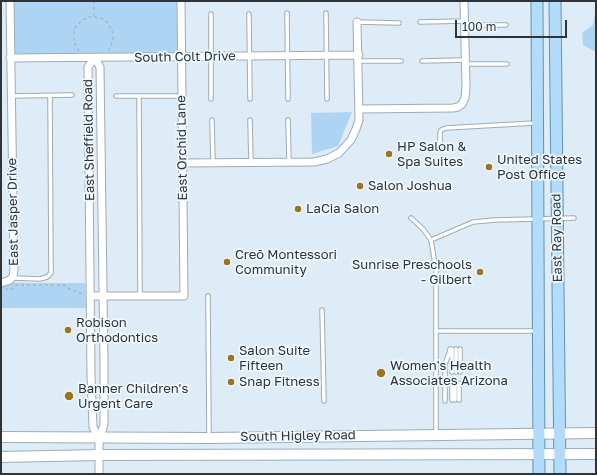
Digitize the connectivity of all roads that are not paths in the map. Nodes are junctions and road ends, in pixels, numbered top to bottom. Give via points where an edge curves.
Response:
1 (10, 1) edge
2 (181, 1) edge
3 (464, 1) edge
4 (537, 1) edge
5 (555, 1) edge
6 (326, 12) dead end
7 (287, 13) dead end
8 (211, 14) dead end
9 (249, 14) dead end
10 (358, 22) joint
11 (420, 22) dead end
12 (399, 23) dead end
13 (465, 23) junction
14 (506, 25) dead end
15 (249, 56) junction
16 (287, 56) junction
17 (327, 56) junction
18 (181, 57) junction
19 (211, 57) junction
20 (10, 58) junction
21 (95, 58) junction
22 (359, 58) junction
23 (422, 60) dead end
24 (401, 61) dead end
25 (465, 62) junction
26 (507, 64) dead end
27 (72, 95) dead end
28 (11, 96) junction
29 (50, 96) junction
30 (116, 96) dead end
31 (139, 96) junction
32 (182, 96) junction
33 (211, 99) dead end
34 (250, 99) dead end
35 (288, 99) dead end
36 (327, 99) dead end
37 (359, 109) junction
38 (212, 120) dead end
39 (250, 120) dead end
40 (288, 120) dead end
41 (538, 123) junction
42 (440, 145) dead end
43 (251, 162) junction
44 (289, 162) junction
45 (182, 163) junction
46 (213, 163) junction
47 (411, 218) dead end
48 (539, 218) junction
49 (556, 218) junction
50 (574, 218) dead end
51 (431, 240) junction
52 (7, 281) edge
53 (90, 293) junction
54 (103, 296) junction
55 (140, 296) junction
56 (208, 296) dead end
57 (322, 310) dead end
58 (436, 331) junction
59 (539, 331) junction
60 (455, 349) junction
61 (456, 400) joint
62 (324, 401) dead end
63 (445, 401) dead end
64 (539, 433) junction
65 (560, 433) junction
66 (596, 433) edge
67 (436, 434) junction
68 (322, 437) junction
69 (1, 438) edge
70 (209, 438) junction
71 (99, 447) junction
72 (322, 454) junction
73 (539, 454) junction
74 (560, 454) junction
75 (596, 454) edge
76 (1, 457) edge
77 (99, 474) edge
78 (540, 474) edge
79 (560, 474) edge

1 - 20 street, East Jasper Drive
2 - 18 street, East Orchid Lane
3 - 13 street
4 - 41 main road, East Ray Road
5 - 49 main road, East Ray Road
6 - 17 lane
7 - 16 lane
8 - 19 lane
9 - 15 lane
10 - 12 lane
10 - 22 street
11 - 13 lane
13 - 14 lane
13 - 25 street
15 - 16 street, South Colt Drive
15 - 19 street, South Colt Drive
15 - 34 lane
16 - 17 street, South Colt Drive
16 - 35 lane
17 - 22 street, South Colt Drive
17 - 36 lane
18 - 19 street, South Colt Drive
18 - 21 street, South Colt Drive
18 - 32 street, East Orchid Lane
19 - 33 lane
20 - 21 street, South Colt Drive
20 - 28 street, East Jasper Drive
21 - 53 street, East Sheffield Road via 88,67
21 - 54 street, East Sheffield Road via 100,67
22 - 24 lane
22 - 37 street
23 - 25 lane
25 - 26 lane
25 - 37 street via 465,98 461,105 453,108
27 - 29 lane
28 - 29 lane
28 - 52 street, East Jasper Drive via 14,270
29 - 52 lane via 51,274 40,279
30 - 31 lane
31 - 32 lane
31 - 55 lane
32 - 45 street, East Orchid Lane
37 - 44 street via 358,125 353,137 335,155 319,161
38 - 46 lane
39 - 43 lane
40 - 44 lane
41 - 42 lane via 446,128 441,130
41 - 48 main road, East Ray Road
43 - 44 street
43 - 46 street
45 - 46 street
45 - 55 street, East Orchid Lane via 184,296
47 - 51 lane via 423,228
48 - 49 lane
48 - 51 lane via 473,222
48 - 59 main road, East Ray Road
49 - 50 lane
49 - 65 main road, East Ray Road
51 - 58 lane via 436,270
53 - 54 street
53 - 71 street, East Sheffield Road via 93,427
54 - 55 street
54 - 71 street, East Sheffield Road via 104,425
56 - 70 lane
57 - 62 lane
58 - 59 lane
58 - 67 lane
59 - 64 main road, East Ray Road
60 - 60 lane via 456,372
60 - 63 lane via 449,354 445,364
61 - 61 lane via 456,383
64 - 65 main road, South Higley Road
64 - 67 main road, South Higley Road
64 - 73 main road, East Ray Road
65 - 66 main road, South Higley Road
65 - 74 main road, East Ray Road
67 - 68 main road, South Higley Road
68 - 70 main road, South Higley Road
68 - 72 main road
69 - 71 main road, South Higley Road
70 - 71 main road, South Higley Road
71 - 72 main road, South Higley Road
71 - 76 main road, South Higley Road
71 - 77 street
72 - 73 main road, South Higley Road
73 - 74 main road, South Higley Road
73 - 78 main road, East Ray Road
74 - 75 main road, South Higley Road
74 - 79 main road, East Ray Road

